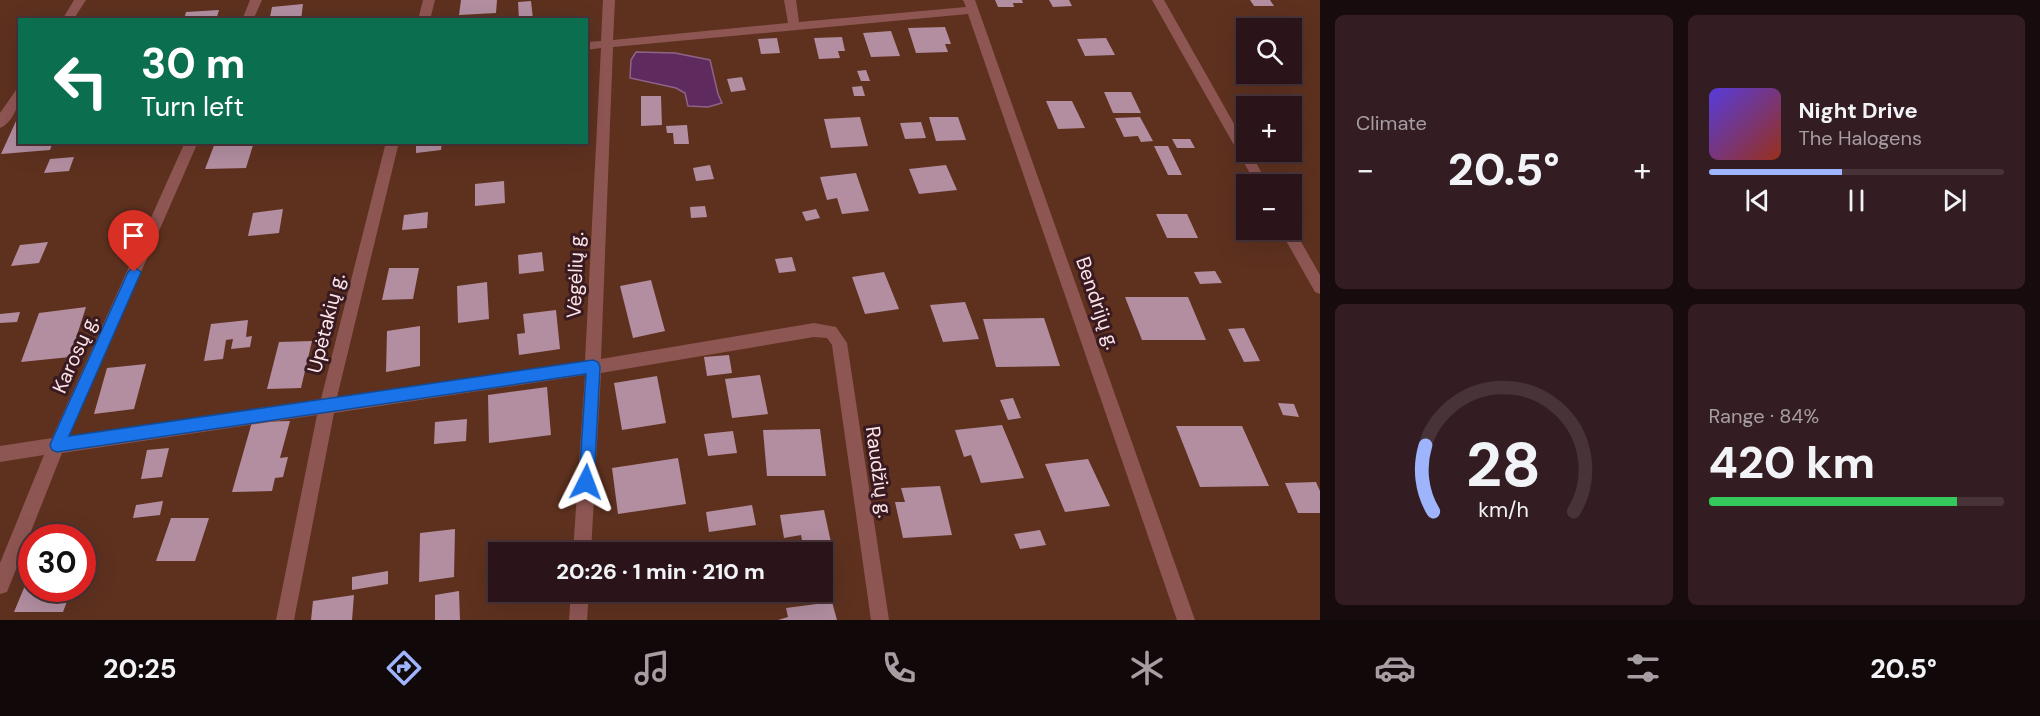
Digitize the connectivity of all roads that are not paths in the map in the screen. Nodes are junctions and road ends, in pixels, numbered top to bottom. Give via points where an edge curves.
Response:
1 (80, 0) edge
2 (255, 0) edge
3 (429, 0) edge
4 (609, 0) edge
5 (790, 0) edge
6 (1158, 0) edge
7 (971, 5) edge
8 (68, 18) edge
9 (248, 18) edge
10 (424, 18) edge
11 (794, 26) junction
12 (607, 44) junction
13 (588, 46) edge
14 (18, 96) edge
15 (9, 111) edge
16 (0, 123) edge
17 (191, 144) edge
18 (392, 144) edge
19 (1256, 174) edge
20 (1293, 240) edge
21 (1320, 288) edge
22 (593, 367) junction
23 (327, 405) junction
24 (57, 445) junction
25 (0, 454) edge
26 (583, 542) edge
27 (0, 585) edge
28 (579, 602) edge
29 (285, 620) edge
30 (578, 620) edge
31 (880, 620) edge
32 (1186, 620) edge

1 - 8 street
2 - 9 street
3 - 10 street
4 - 12 street, Vėgėlių g.
5 - 11 street
6 - 19 street
7 - 11 street
7 - 32 street, Bendrijų g.
11 - 12 street
12 - 13 street
12 - 22 street, Vėgėlių g.
14 - 15 street
15 - 16 street
17 - 24 street, Karosų g.
18 - 23 street, Upėtakių g.
20 - 21 street
22 - 23 street
22 - 26 street, Vėgėlių g.
22 - 31 street, Raudžių g. via 814,330 831,332 839,343
23 - 24 street
23 - 29 street, Upėtakių g.
24 - 25 street
24 - 27 street, Karosų g.
28 - 30 street

